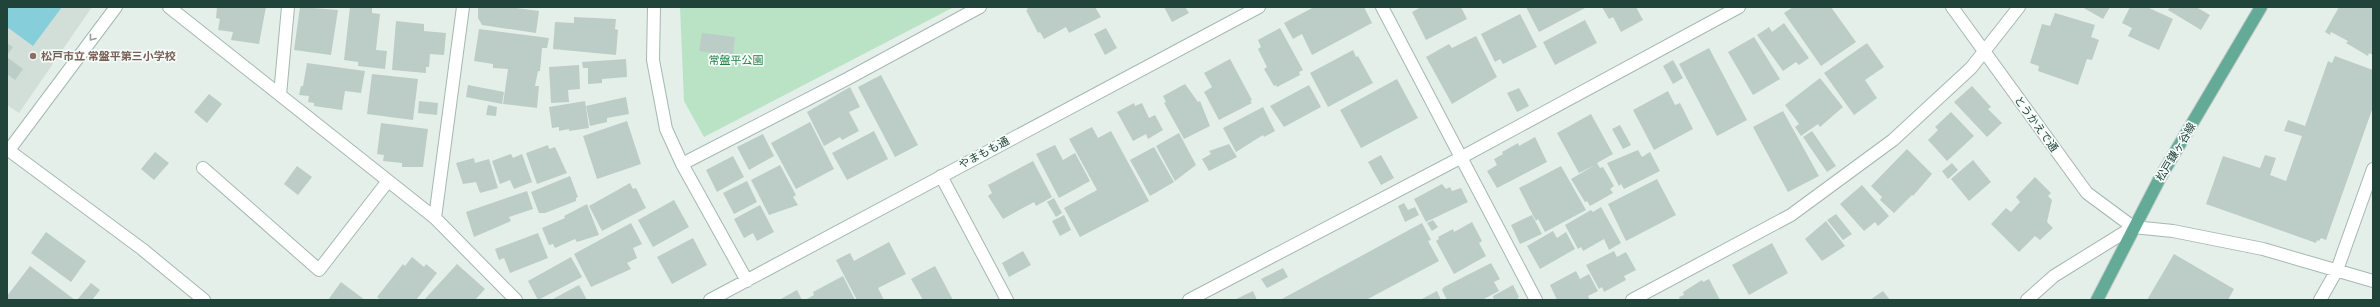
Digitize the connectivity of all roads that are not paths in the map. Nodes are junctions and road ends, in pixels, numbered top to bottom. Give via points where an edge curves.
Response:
1 (116, 7) edge
2 (169, 7) edge
3 (288, 7) edge
4 (463, 7) edge
5 (654, 7) edge
6 (980, 7) edge
7 (1259, 7) edge
8 (1382, 7) edge
9 (1739, 7) edge
10 (1952, 7) edge
11 (2019, 7) edge
12 (2261, 7) edge
13 (1984, 53) junction
14 (280, 95) junction
15 (8, 149) edge
16 (1462, 157) junction
17 (682, 164) junction
18 (203, 168) dead end
19 (2373, 169) edge
20 (941, 176) junction
21 (388, 181) junction
22 (435, 218) junction
23 (2133, 227) junction
24 (2336, 270) junction
25 (747, 281) junction
26 (2373, 282) edge
27 (204, 300) edge
28 (516, 300) edge
29 (710, 300) edge
30 (1007, 300) edge
31 (1189, 300) edge
32 (1536, 300) edge
33 (1632, 300) edge
34 (2028, 300) edge
35 (2097, 300) edge
36 (2320, 300) edge

1 -> 15 street
2 - 14 street
3 - 14 street
4 - 22 street
5 - 17 street via 653,60 656,79 666,129
6 - 17 street
7 - 20 street, やまもも通
8 - 16 street
9 - 16 street
10 - 13 street, とうかえで通
11 - 13 street
12 - 23 main road, 松戸鎌ヶ谷線
13 - 23 street, とうかえで通 via 2087,193
13 - 33 street via 1893,140 1791,215
14 - 21 street
15 - 27 street via 142,249
16 - 31 street
16 - 32 street
17 - 25 street
18 - 21 street via 319,270
19 - 24 street
20 - 25 street, やまもも通
20 - 30 street
21 - 22 street
22 - 28 street
23 - 24 street via 2173,231 2256,248
23 - 34 street via 2054,276
23 - 35 main road, 松戸鎌ヶ谷線
24 - 26 street
24 - 36 street
25 - 29 street, やまもも通

